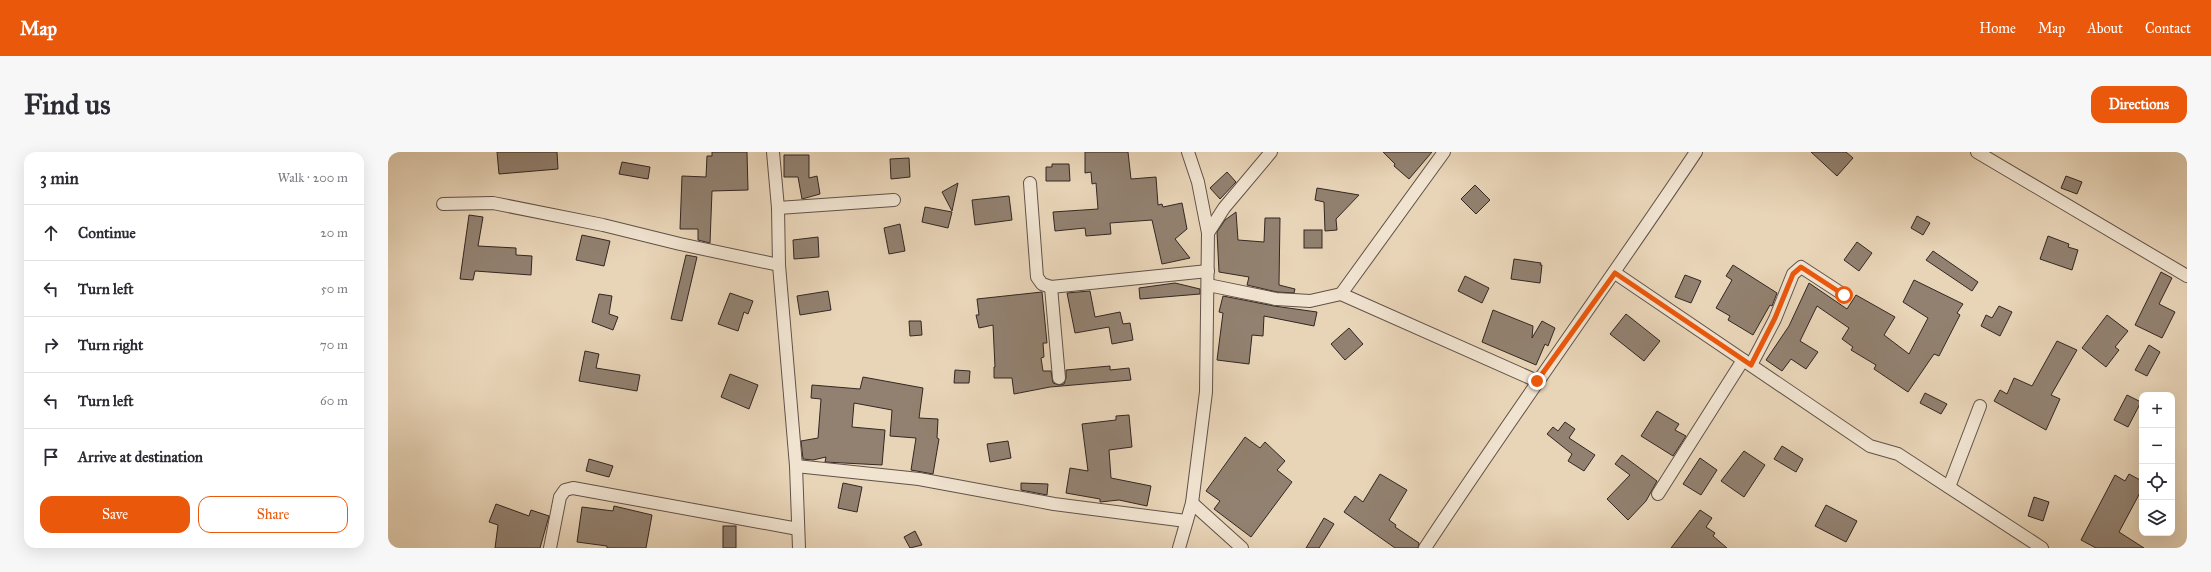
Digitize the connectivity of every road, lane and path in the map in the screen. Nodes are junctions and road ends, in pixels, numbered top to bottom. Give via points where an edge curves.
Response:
1 (773, 152) edge
2 (1188, 152) edge
3 (1271, 152) edge
4 (1444, 152) edge
5 (1696, 152) edge
6 (1977, 152) edge
7 (1030, 183) dead end
8 (894, 200) dead end
9 (443, 204) dead end
10 (778, 208) junction
11 (1208, 233) junction
12 (779, 265) junction
13 (1208, 271) junction
14 (1615, 273) junction
15 (2187, 276) edge
16 (1208, 285) junction
17 (1051, 287) junction
18 (1342, 294) junction
19 (1844, 295) dead end
20 (1747, 362) junction
21 (1060, 378) dead end
22 (1537, 381) junction
23 (1980, 406) dead end
24 (796, 466) junction
25 (1950, 488) junction
26 (1658, 494) dead end
27 (1192, 503) junction
28 (1186, 521) junction
29 (798, 529) junction
30 (550, 548) edge
31 (799, 548) edge
32 (1179, 548) edge
33 (1242, 548) edge
34 (1425, 548) edge
35 (2042, 548) edge

1 - 10 street
2 - 11 street via 1198,182
3 - 11 street via 1224,208
4 - 18 street
5 - 14 street
6 - 15 street
7 - 17 street via 1038,277 1042,284
8 - 10 street
9 - 12 street via 493,203
10 - 12 street
11 - 13 street
12 - 24 street
13 - 16 street
13 - 17 street
14 - 20 street
14 - 22 street
16 - 18 street via 1283,300 1310,301
16 - 27 street via 1206,392
17 - 21 street
18 - 22 street
19 - 20 street via 1801,267 1793,274 1775,318
20 - 25 street via 1870,446 1898,454
20 - 26 street
22 - 34 street
23 - 25 street
24 - 28 street via 918,479 1054,504
24 - 29 street
25 - 35 street
27 - 28 street
27 - 33 street
28 - 32 street
29 - 30 street via 573,488 565,490 560,497
29 - 31 street

